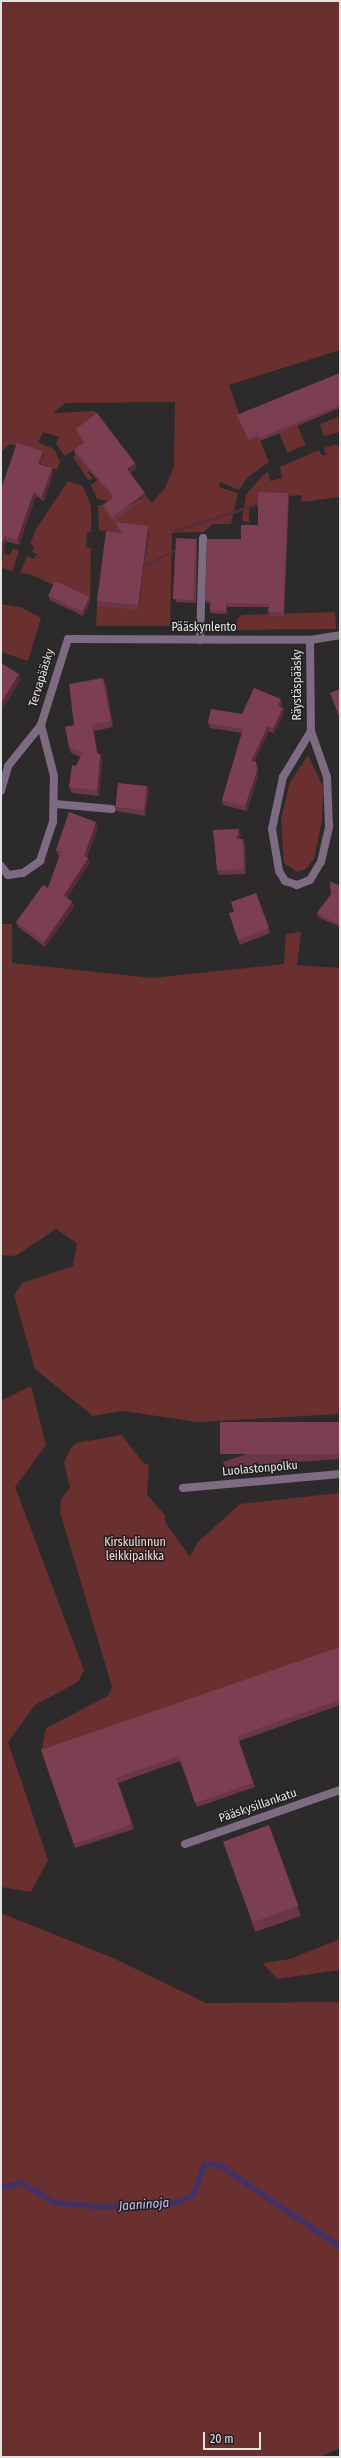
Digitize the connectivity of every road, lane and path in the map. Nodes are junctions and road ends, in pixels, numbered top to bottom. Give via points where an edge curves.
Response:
1 (203, 538) dead end
2 (340, 635) edge
3 (68, 639) joint
4 (200, 640) junction
5 (310, 640) junction
6 (41, 725) junction
7 (311, 731) junction
8 (1, 791) edge
9 (55, 804) junction
10 (112, 809) dead end
11 (1, 866) edge
12 (340, 1474) edge
13 (183, 1488) dead end
14 (340, 1790) edge
15 (185, 1844) dead end

1 - 4 street
2 - 5 street, Pääskynlento
3 - 4 street, Pääskynlento
3 - 6 street, Tervapääsky
4 - 5 street, Pääskynlento
5 - 7 street, Räystäspääsky
6 - 8 street, Tervapääsky via 8,766
6 - 9 street, Tervapääsky via 54,776
7 - 7 street, Räystäspääsky via 283,777 273,816 279,871 285,881 297,885 310,880 321,862 329,826 327,777
9 - 10 street
9 - 11 street, Tervapääsky via 40,861 23,873 8,875
12 - 13 street, Luolastonpolku
14 - 15 street, Pääskysillankatu

